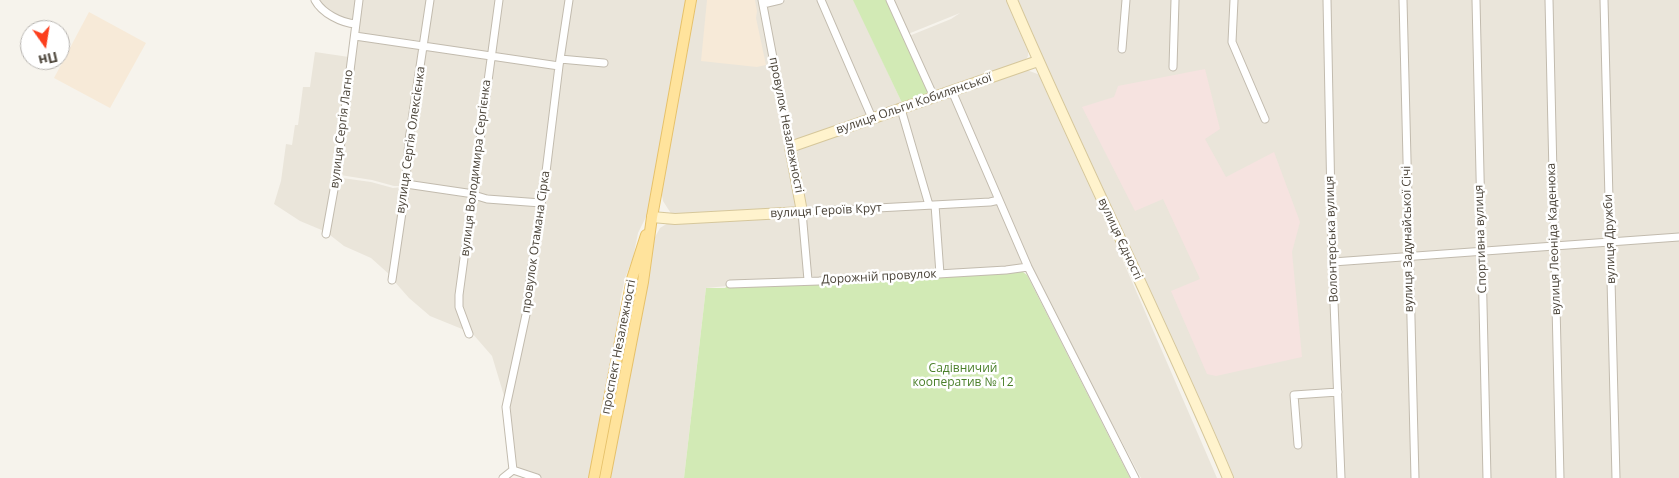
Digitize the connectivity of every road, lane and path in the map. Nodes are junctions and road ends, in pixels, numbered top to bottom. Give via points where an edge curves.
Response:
1 (315, 0) edge
2 (359, 0) edge
3 (430, 0) edge
4 (499, 0) edge
5 (569, 0) edge
6 (691, 0) edge
7 (780, 0) edge
8 (821, 0) edge
9 (890, 0) edge
10 (1012, 0) edge
11 (1126, 0) edge
12 (1175, 0) edge
13 (1234, 0) edge
14 (1327, 0) edge
15 (1402, 0) edge
16 (1476, 0) edge
17 (1549, 0) edge
18 (1604, 0) edge
19 (763, 2) edge
20 (356, 24) junction
21 (355, 36) junction
22 (424, 46) junction
23 (1122, 50) dead end
24 (491, 56) junction
25 (1038, 61) junction
26 (560, 62) junction
27 (604, 63) dead end
28 (1173, 67) dead end
29 (952, 91) junction
30 (934, 97) junction
31 (900, 109) junction
32 (872, 118) junction
33 (1265, 119) dead end
34 (790, 147) junction
35 (406, 184) junction
36 (472, 195) junction
37 (999, 200) junction
38 (541, 203) junction
39 (932, 205) junction
40 (802, 212) junction
41 (652, 218) junction
42 (326, 234) dead end
43 (1679, 237) edge
44 (1610, 243) junction
45 (1554, 247) junction
46 (1482, 251) junction
47 (1408, 257) junction
48 (1333, 262) junction
49 (1028, 266) junction
50 (940, 274) junction
51 (639, 276) junction
52 (392, 280) dead end
53 (808, 280) junction
54 (730, 284) dead end
55 (470, 334) dead end
56 (1338, 392) junction
57 (1298, 445) dead end
58 (513, 470) junction
59 (503, 478) edge
60 (536, 478) edge
61 (594, 478) edge
62 (605, 478) edge
63 (1135, 478) edge
64 (1228, 478) edge
65 (1341, 478) edge
66 (1415, 478) edge
67 (1487, 478) edge
68 (1560, 478) edge
69 (1616, 478) edge

1 - 20 street via 328,13
2 - 20 street, вулиця Сергія Лагно
3 - 22 street, вулиця Сергія Олексієнка
4 - 24 street, вулиця Володимира Сергієнка
5 - 26 street, провулок Отамана Сірка
6 - 41 main road, проспект Незалежності
7 - 19 street
8 - 32 street
9 - 30 street
10 - 25 main road, вулиця Єдності
11 - 23 street
12 - 28 street
13 - 33 street via 1232,42
14 - 48 street, Волонтерська вулиця
15 - 47 street, вулиця Задунайської Січі
16 - 46 street, Спортивна вулиця
17 - 45 street, вулиця Леоніда Каденюка
18 - 44 street, вулиця Дружби
19 - 34 street, провулок Незалежності
20 - 21 street, вулиця Сергія Лагно
21 - 22 street
21 - 42 street, вулиця Сергія Лагно
22 - 24 street
22 - 35 street, вулиця Сергія Олексієнка via 409,140
24 - 26 street
24 - 36 street, вулиця Володимира Сергієнка
25 - 29 main road, вулиця Ольги Кобилянської
25 - 64 main road, вулиця Єдності via 1189,385
26 - 27 street
26 - 38 street, провулок Отамана Сірка
29 - 30 main road, вулиця Ольги Кобилянської
29 - 37 street
30 - 31 main road, вулиця Ольги Кобилянської
31 - 32 main road, вулиця Ольги Кобилянської
31 - 39 street
32 - 34 main road, вулиця Ольги Кобилянської
34 - 40 main road, провулок Незалежності
35 - 36 street
35 - 52 street, вулиця Сергія Олексієнка
36 - 38 street
36 - 55 street, вулиця Володимира Сергієнка via 458,301
37 - 39 street, вулиця Героїв Крут
37 - 49 street
38 - 58 street, провулок Отамана Сірка via 527,310 506,407
39 - 40 street, вулиця Героїв Крут
39 - 50 street
40 - 41 main road, вулиця Героїв Крут
40 - 53 street, провулок Незалежності
41 - 51 main road, проспект Незалежності via 641,248
43 - 44 street
44 - 45 street
44 - 69 street, вулиця Дружби
45 - 46 street
45 - 68 street, вулиця Леоніда Каденюка
46 - 47 street
46 - 67 street, Спортивна вулиця
47 - 48 street
47 - 66 street, вулиця Задунайської Січі
48 - 56 street, Волонтерська вулиця
49 - 50 street, Дорожній провулок
49 - 63 street
50 - 53 street, Дорожній провулок
51 - 61 main road, проспект Незалежності
51 - 62 main road, проспект Незалежності
53 - 54 street, Дорожній провулок
56 - 57 street via 1294,395
56 - 65 street, Волонтерська вулиця
58 - 59 street
58 - 60 street

